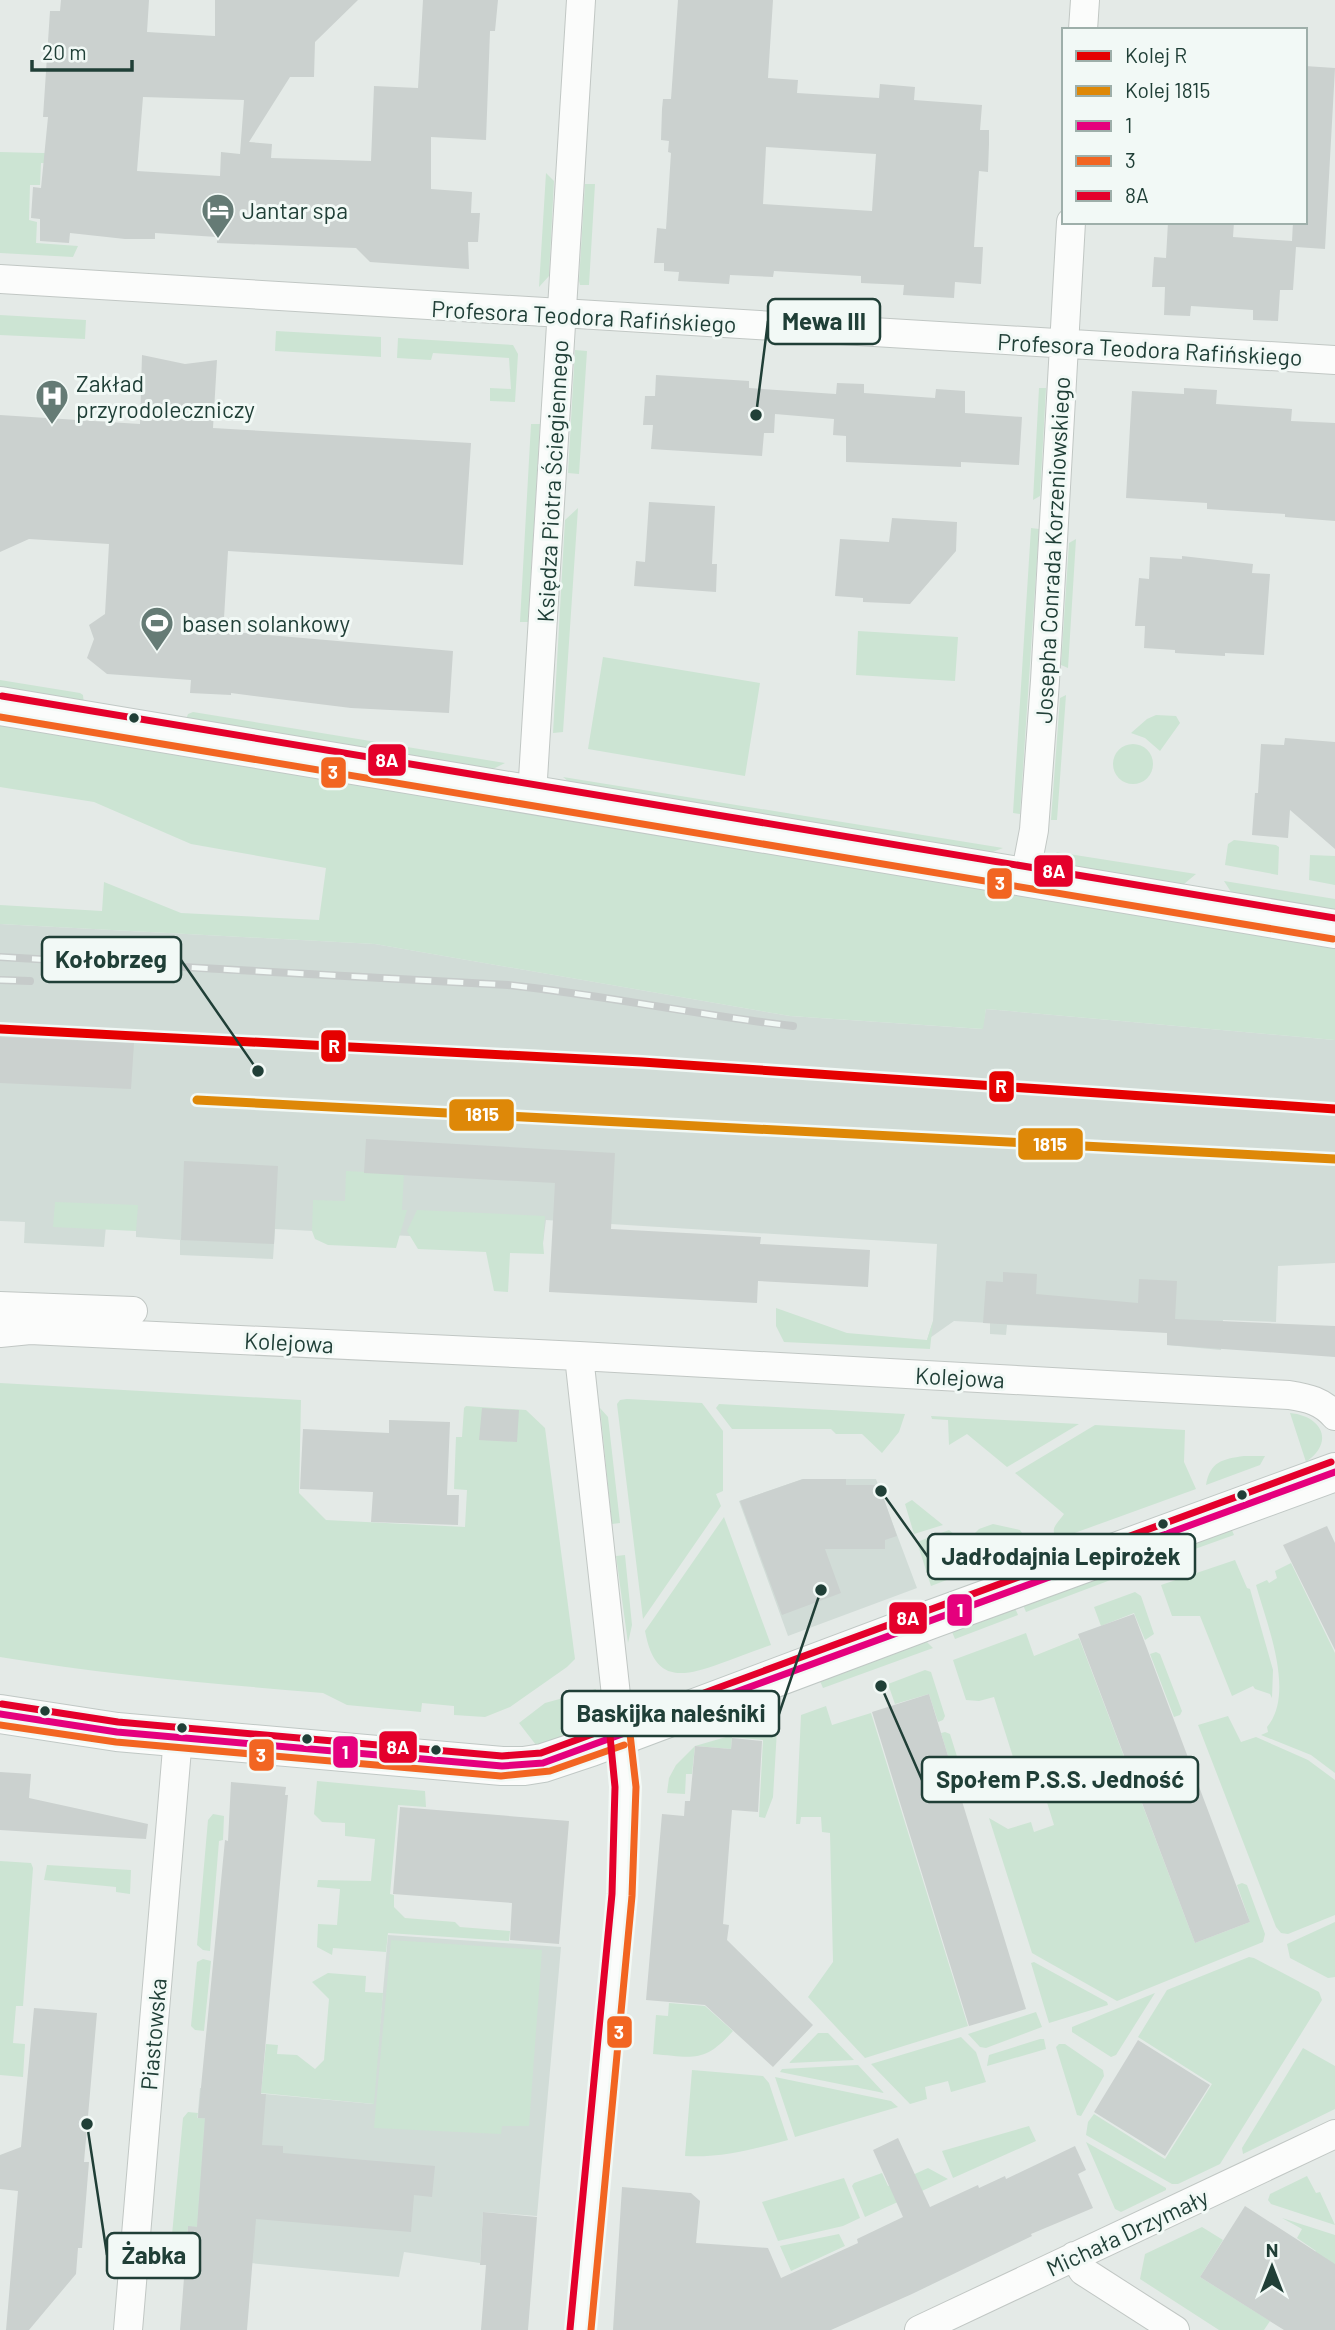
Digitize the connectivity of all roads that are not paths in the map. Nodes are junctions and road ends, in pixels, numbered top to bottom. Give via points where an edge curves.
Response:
1 (581, 0) edge
2 (1085, 0) edge
3 (1083, 28) edge
4 (1072, 224) edge
5 (0, 279) edge
6 (562, 314) junction
7 (1064, 343) junction
8 (1335, 360) edge
9 (0, 706) edge
10 (532, 795) junction
11 (1026, 877) junction
12 (1335, 929) edge
13 (0, 1306) edge
14 (131, 1323) junction
15 (0, 1333) edge
16 (579, 1356) junction
17 (1335, 1416) edge
18 (1335, 1472) edge
19 (0, 1714) edge
20 (620, 1735) junction
21 (178, 1737) junction
22 (1335, 2134) edge
23 (1074, 2256) junction
24 (927, 2328) edge
25 (128, 2330) edge
26 (580, 2330) edge
27 (1175, 2330) edge

1 - 6 street, Księdza Piotra Ściegiennego
2 - 3 street
4 - 7 street, Josepha Conrada Korzeniowskiego
5 - 6 street, Profesora Teodora Rafińskiego
6 - 7 street, Profesora Teodora Rafińskiego
6 - 10 street, Księdza Piotra Ściegiennego
7 - 8 street, Profesora Teodora Rafińskiego
7 - 11 street, Josepha Conrada Korzeniowskiego via 1037,793
9 - 10 street
10 - 11 street
11 - 12 street
13 - 14 street, Kolejowa
14 - 15 street, Kolejowa
14 - 16 street, Kolejowa
16 - 17 street, Kolejowa via 1270,1394 1307,1398
16 - 20 street
18 - 20 street
19 - 21 street
20 - 21 street via 524,1766
20 - 26 street via 626,1787 622,1895
21 - 25 street, Piastowska
22 - 23 street, Michała Drzymały
23 - 24 street, Michała Drzymały
23 - 27 street via 1083,2271

